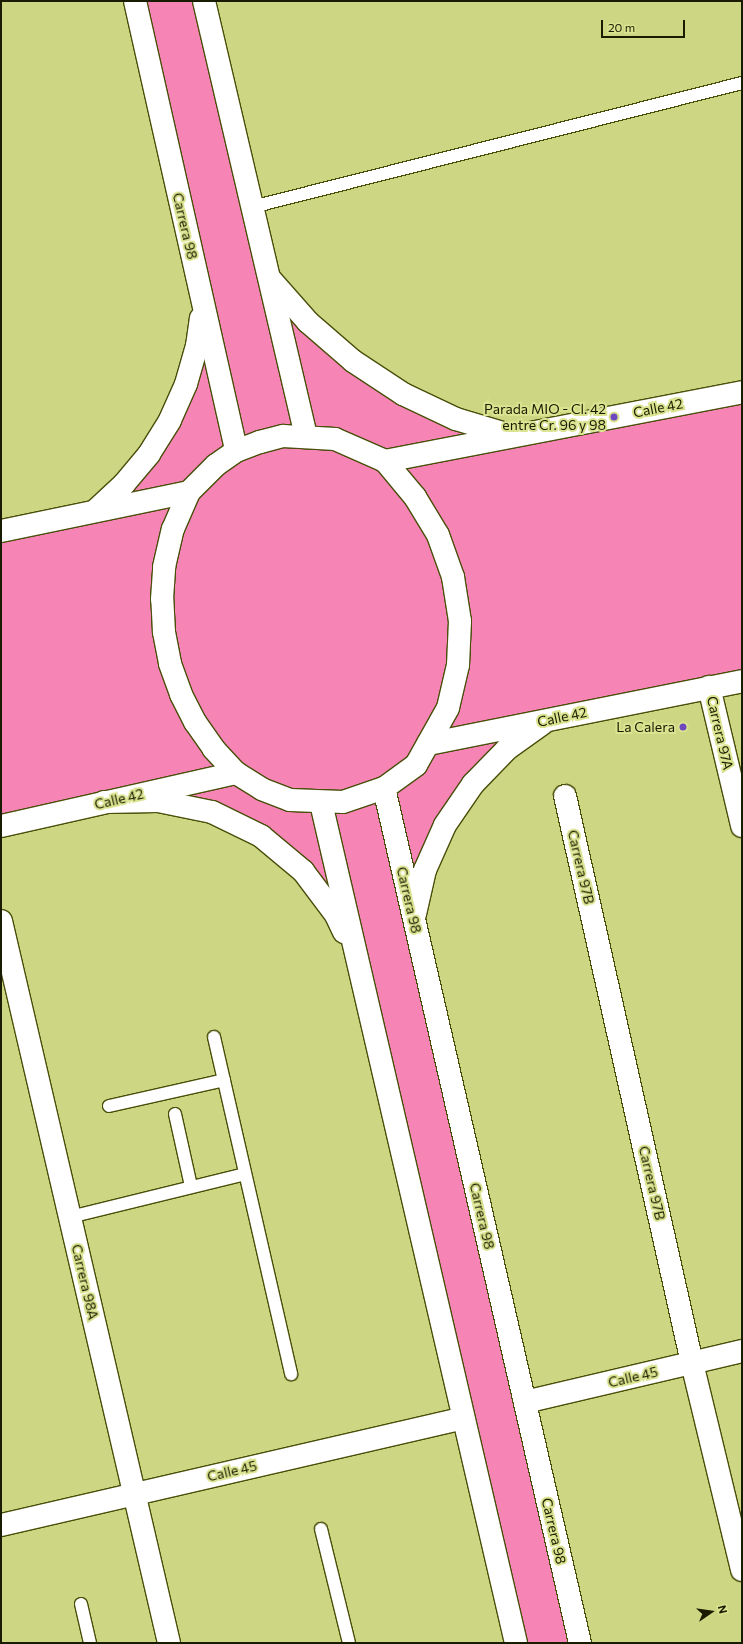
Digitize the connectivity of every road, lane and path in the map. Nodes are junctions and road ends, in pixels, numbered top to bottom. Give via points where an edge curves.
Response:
1 (135, 1) edge
2 (204, 1) edge
3 (742, 84) edge
4 (252, 206) junction
5 (269, 278) junction
6 (203, 307) junction
7 (742, 392) edge
8 (306, 436) junction
9 (512, 436) junction
10 (236, 451) junction
11 (385, 461) junction
12 (189, 492) junction
13 (95, 512) junction
14 (1, 531) edge
15 (742, 680) edge
16 (709, 687) junction
17 (548, 720) junction
18 (428, 744) junction
19 (236, 772) junction
20 (384, 788) junction
21 (565, 796) dead end
22 (104, 802) junction
23 (321, 803) junction
24 (1, 826) edge
25 (742, 826) edge
26 (414, 919) junction
27 (1, 921) edge
28 (359, 965) junction
29 (214, 1037) dead end
30 (224, 1080) junction
31 (109, 1106) dead end
32 (175, 1114) dead end
33 (246, 1174) junction
34 (191, 1186) junction
35 (70, 1217) junction
36 (742, 1351) edge
37 (692, 1363) junction
38 (291, 1374) dead end
39 (525, 1402) junction
40 (463, 1418) junction
41 (134, 1494) junction
42 (1, 1525) edge
43 (321, 1529) dead end
44 (742, 1570) edge
45 (81, 1604) dead end
46 (90, 1643) edge
47 (168, 1643) edge
48 (349, 1643) edge
49 (516, 1643) edge
50 (580, 1643) edge

1 - 6 street, Carrera 98
2 - 4 street
3 - 4 lane
4 - 5 street
5 - 8 street
5 - 9 street via 319,332 353,361 396,390 456,419
6 - 10 street, Carrera 98
6 - 13 street via 195,353 186,384 170,420 149,454 124,484
7 - 9 street, Calle 42
8 - 10 street via 283,436
8 - 11 street via 335,440
9 - 11 street, Calle 42
10 - 12 street via 216,465
11 - 18 street via 415,497 438,535 454,577 460,621 458,665 448,708
12 - 13 street
12 - 19 street via 173,529 164,567 164,632 170,663 190,711 214,749
13 - 14 street
15 - 16 street, Calle 42
16 - 17 street, Calle 42
16 - 25 street, Carrera 97A
17 - 18 street, Calle 42
17 - 26 street via 508,749 478,779 445,825 425,870
18 - 20 street via 416,765
19 - 22 street, Calle 42
19 - 23 street via 262,789 290,800
20 - 23 street via 342,802
20 - 26 street, Carrera 98
21 - 37 street, Carrera 97B
22 - 24 street, Calle 42
22 - 28 street via 158,801 212,812 261,836 303,871 336,915
23 - 28 street
26 - 39 street, Carrera 98
27 - 35 street, Carrera 98A
28 - 40 street
29 - 30 lane
30 - 31 lane
30 - 33 lane
32 - 34 lane
33 - 34 lane
33 - 38 lane
34 - 35 lane
35 - 41 street, Carrera 98A
36 - 37 street, Calle 45
37 - 39 street, Calle 45
37 - 44 street, Carrera 97B
39 - 50 street, Carrera 98
40 - 41 street, Calle 45
40 - 49 street
41 - 42 street, Calle 45
41 - 47 street, Carrera 98A
43 - 48 lane
45 - 46 lane

